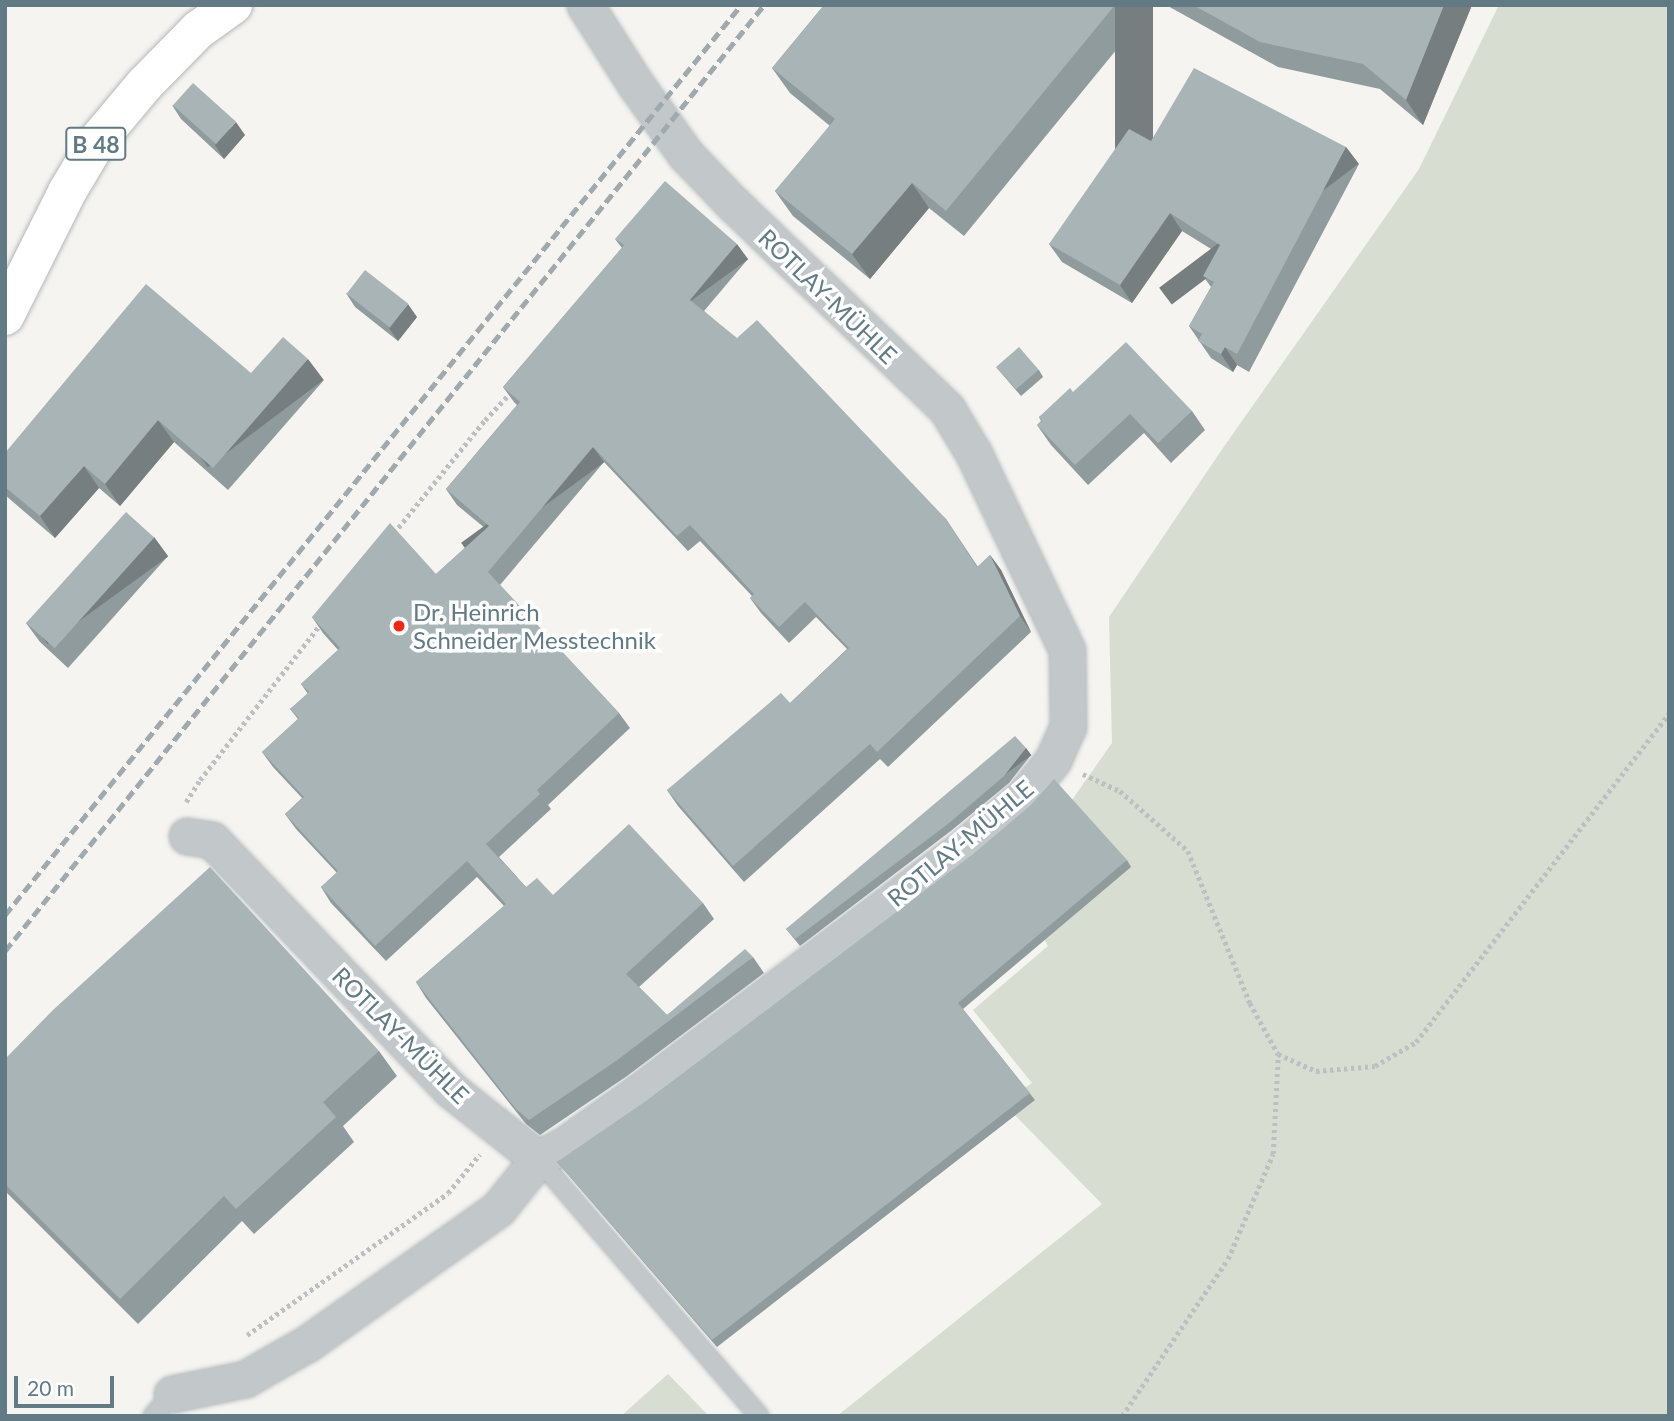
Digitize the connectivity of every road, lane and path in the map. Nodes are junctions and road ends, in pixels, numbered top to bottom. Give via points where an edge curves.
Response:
1 (233, 5) edge
2 (585, 5) edge
3 (5, 316) edge
4 (519, 384) edge
5 (391, 537) edge
6 (331, 611) edge
7 (1669, 713) edge
8 (1053, 760) junction
9 (187, 836) joint
10 (1278, 1054) junction
11 (501, 1128) junction
12 (538, 1159) junction
13 (245, 1379) junction
14 (163, 1405) edge
15 (759, 1416) edge
16 (1122, 1416) edge

1 - 3 main road, B 48 via 198,30 99,140 67,192
2 - 8 street, ROTLAY-MÜHLE via 686,155 947,409 974,454 1067,650 1069,727
4 - 5 path
6 - 9 path via 193,790 186,801
7 - 10 path via 1416,1042 1375,1066 1316,1071
8 - 10 path via 1119,791 1188,851 1250,1003
8 - 12 street, ROTLAY-MÜHLE via 1023,797 965,846 639,1092
9 - 11 street, ROTLAY-MÜHLE via 212,840 451,1090
10 - 16 path via 1273,1154 1228,1259
11 - 12 street, ROTLAY-MÜHLE
11 - 13 path via 448,1193 246,1336
12 - 13 street via 498,1209 308,1343
12 - 15 lane
13 - 14 street

